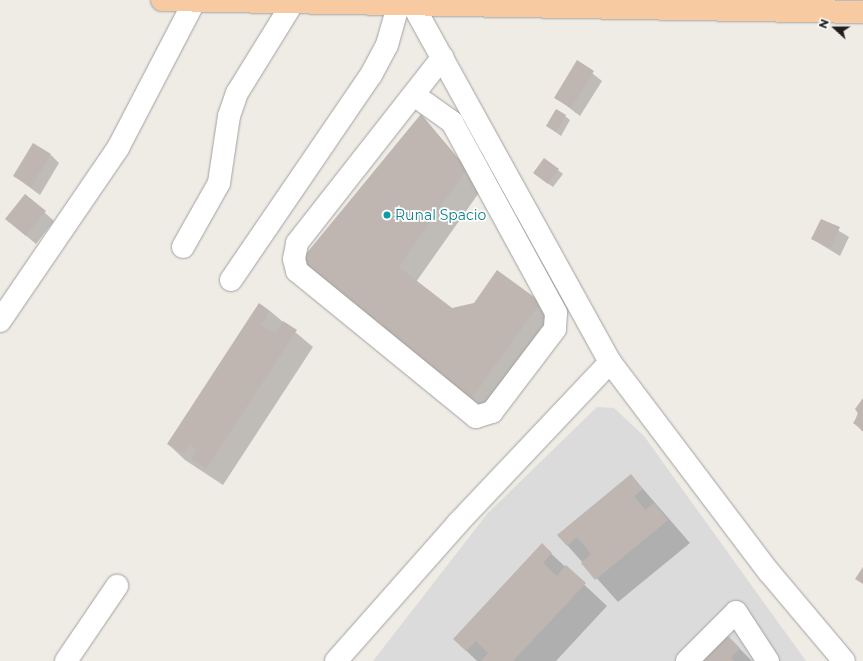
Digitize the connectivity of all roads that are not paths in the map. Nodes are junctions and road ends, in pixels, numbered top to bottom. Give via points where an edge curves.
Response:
1 (162, 0) edge
2 (194, 2) junction
3 (292, 4) junction
4 (406, 7) junction
5 (863, 12) edge
6 (443, 57) junction
7 (414, 95) junction
8 (183, 247) dead end
9 (231, 280) dead end
10 (0, 322) edge
11 (610, 362) junction
12 (117, 586) dead end
13 (66, 661) edge
14 (336, 661) edge
15 (687, 661) edge
16 (768, 661) edge
17 (844, 661) edge

1 - 2 main road
2 - 3 main road
2 - 10 street via 118,148
3 - 4 main road
3 - 8 street via 237,93 229,116 219,183
4 - 5 main road
4 - 6 street
4 - 9 street via 371,75
6 - 7 street
6 - 11 street
7 - 7 street via 298,243 294,259 296,271 476,416 492,412 555,329 556,313 452,122
11 - 14 street via 457,524
11 - 17 street via 769,572
12 - 13 street
15 - 16 street via 736,612

